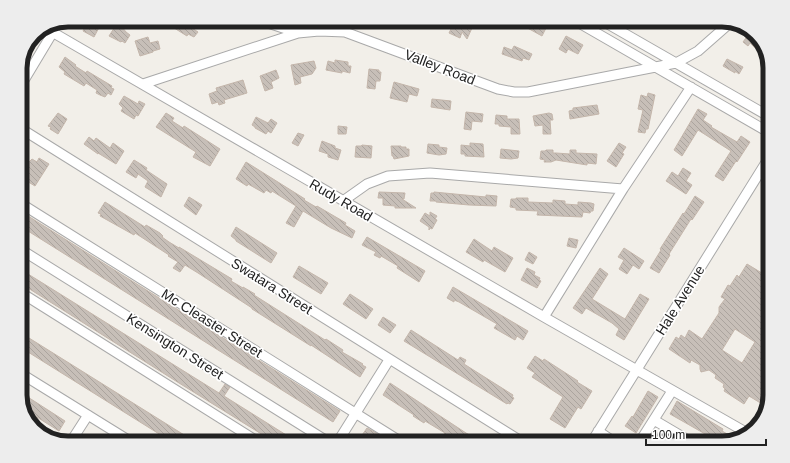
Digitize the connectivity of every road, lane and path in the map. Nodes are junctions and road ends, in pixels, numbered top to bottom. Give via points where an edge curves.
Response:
1 (280, 27) edge
2 (586, 27) edge
3 (613, 27) edge
4 (725, 27) edge
5 (50, 31) edge
6 (298, 33) junction
7 (676, 64) junction
8 (655, 67) junction
9 (27, 74) edge
10 (143, 84) junction
11 (690, 87) junction
12 (763, 113) edge
13 (763, 130) edge
14 (27, 132) edge
15 (763, 167) edge
16 (623, 189) junction
17 (344, 201) junction
18 (27, 207) edge
19 (27, 253) edge
20 (27, 296) edge
21 (544, 317) junction
22 (389, 360) junction
23 (637, 370) junction
24 (27, 376) edge
25 (672, 391) junction
26 (356, 413) junction
27 (88, 415) junction
28 (654, 420) junction
29 (598, 431) junction
30 (743, 431) edge
31 (74, 436) edge
32 (122, 436) edge
33 (249, 436) edge
34 (319, 436) edge
35 (341, 436) edge
36 (392, 436) edge
37 (513, 436) edge
38 (595, 436) edge
39 (606, 436) edge
40 (644, 436) edge
41 (681, 436) edge

1 - 6 street
2 - 8 street
3 - 7 street
4 - 7 street, Valley Road via 698,51
5 - 9 street
5 - 10 street, Rudy Road
6 - 8 street, Valley Road via 345,32 498,89 514,92 528,92
6 - 10 street, Valley Road
7 - 8 street, Valley Road
7 - 12 street
8 - 11 street
10 - 17 street, Rudy Road
11 - 13 street
11 - 16 street
14 - 22 street, Swatara Street
15 - 23 street, Hale Avenue
16 - 17 street via 430,173 388,176 367,184
16 - 21 street
17 - 21 street, Rudy Road
18 - 26 street, Mc Cleaster Street
19 - 34 street, Kensington Street
20 - 33 street
21 - 23 street, Rudy Road
22 - 26 street
22 - 37 street, Swatara Street
23 - 25 street, Rudy Road
23 - 29 street, Hale Avenue
24 - 27 street
25 - 28 street
25 - 30 street, Rudy Road
26 - 35 street
26 - 36 street, Mc Cleaster Street
27 - 31 street
27 - 32 street
28 - 40 street
28 - 41 street
29 - 38 street, Hale Avenue
29 - 39 street

